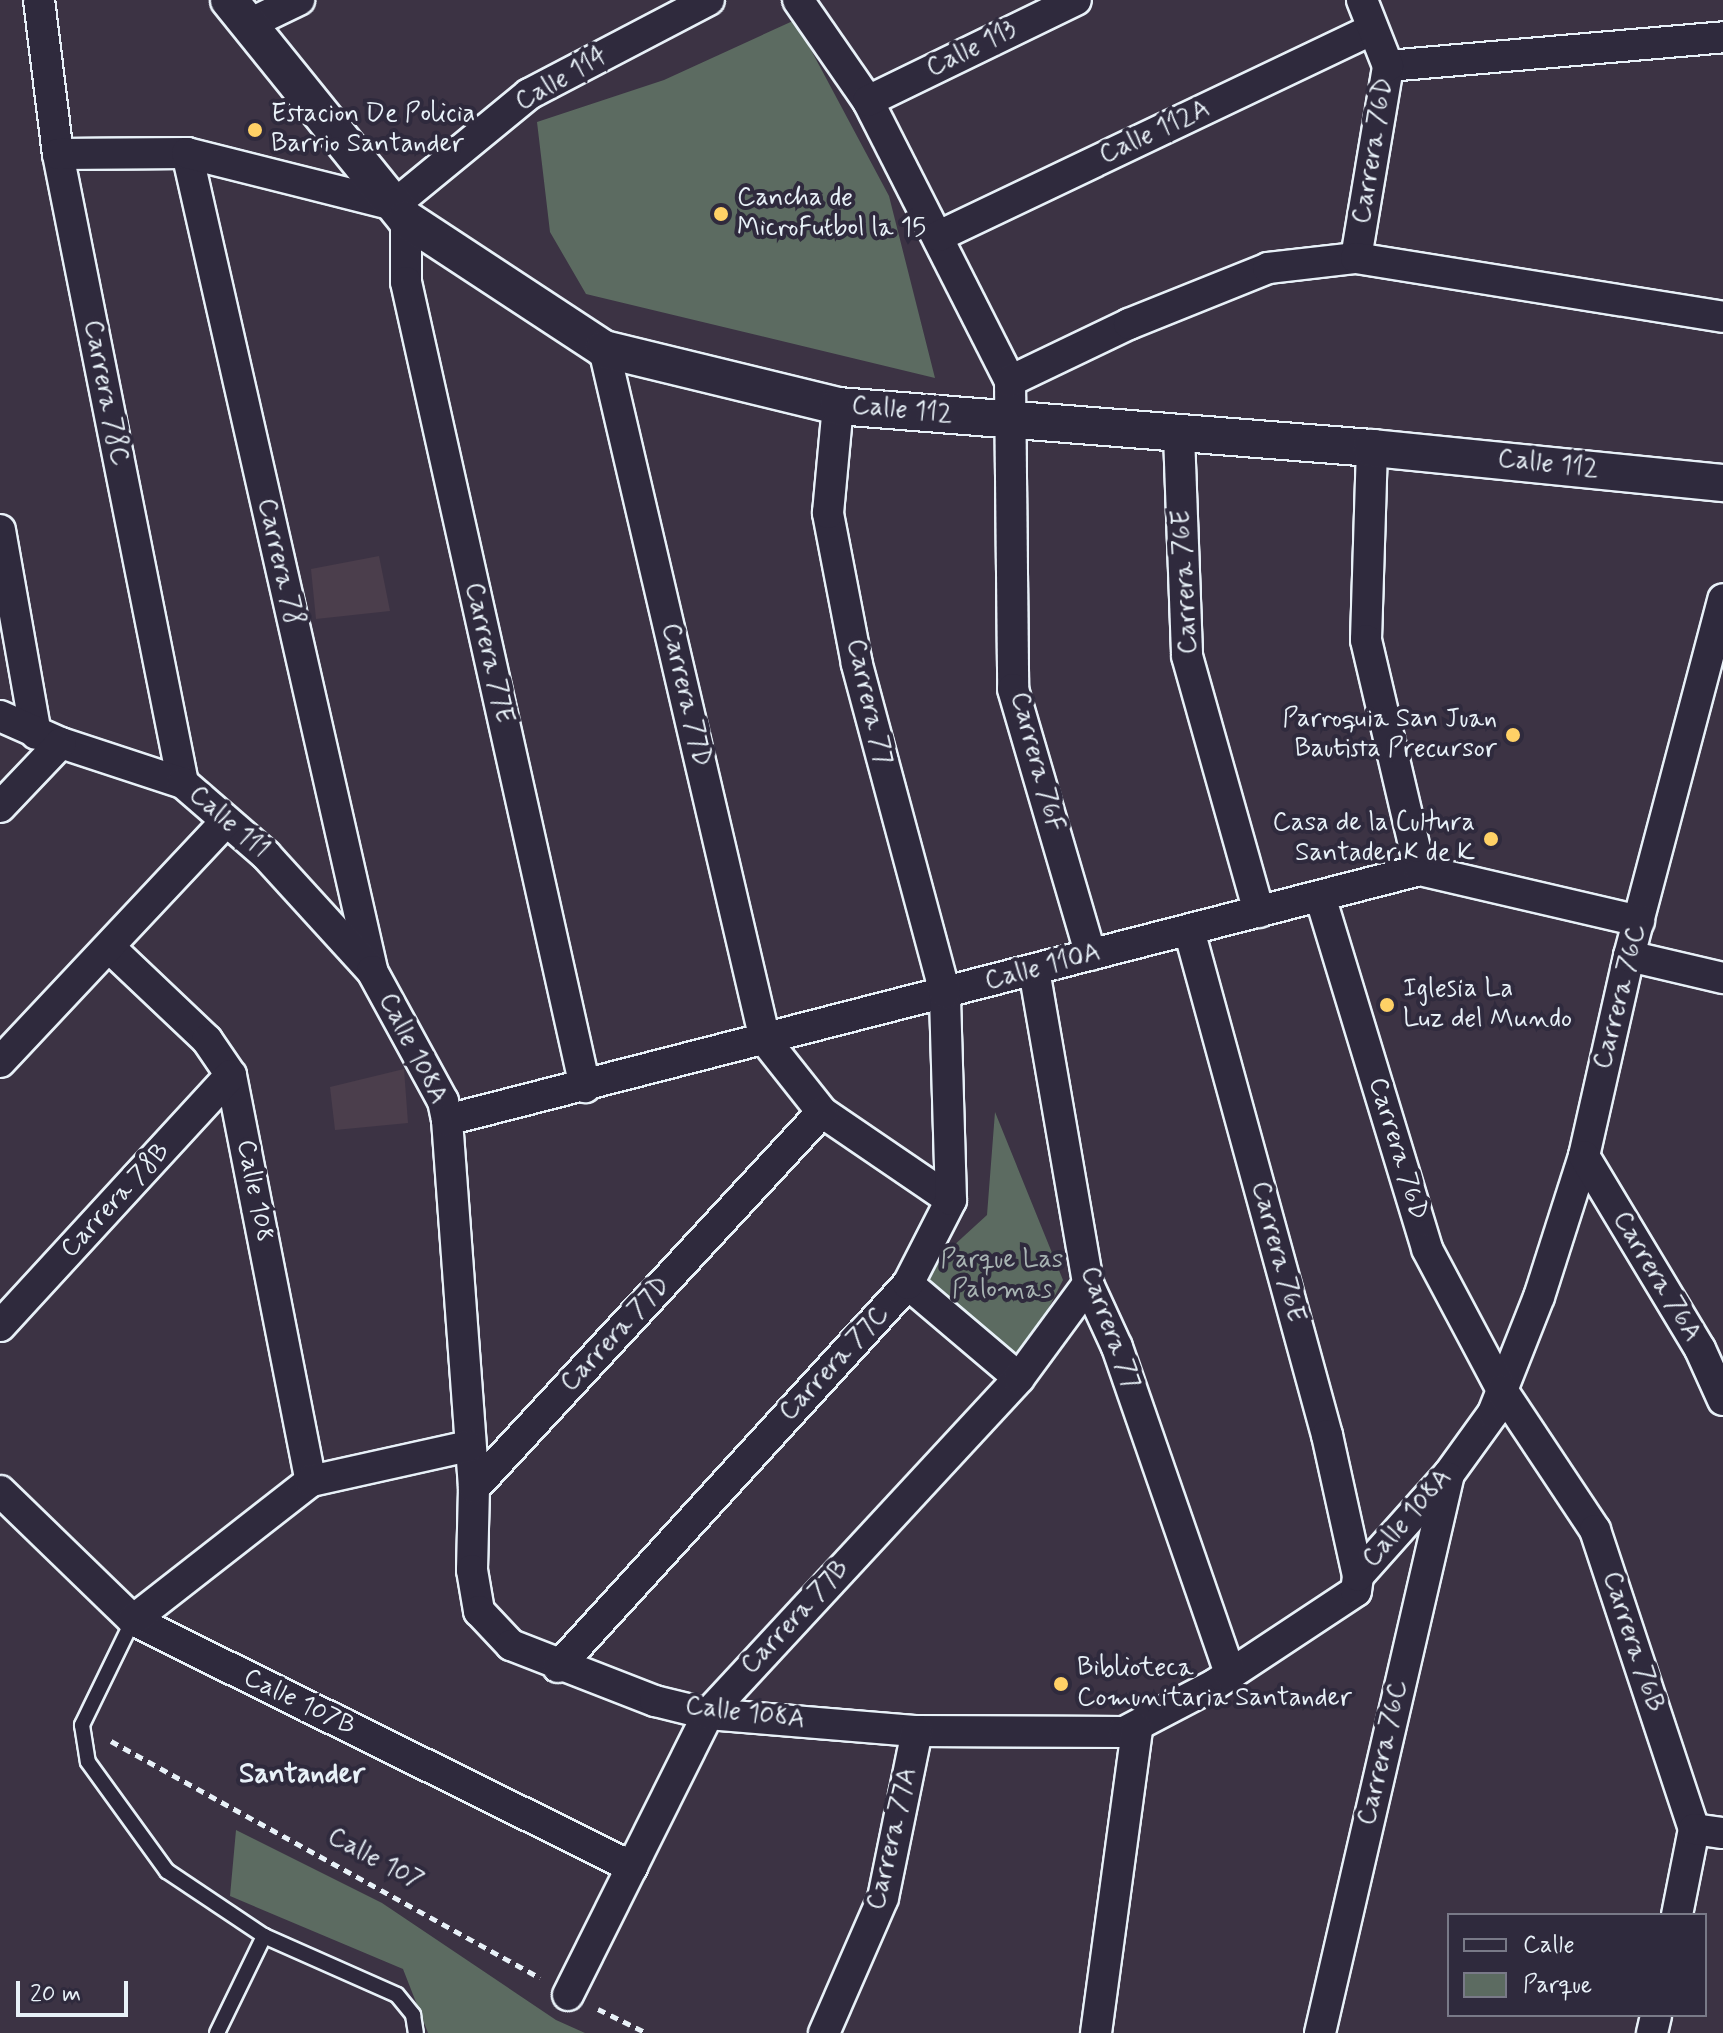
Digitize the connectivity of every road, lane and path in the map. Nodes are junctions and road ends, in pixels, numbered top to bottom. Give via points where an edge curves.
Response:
1 (39, 0) edge
2 (299, 0) edge
3 (709, 0) edge
4 (798, 0) edge
5 (1076, 0) edge
6 (1362, 0) edge
7 (238, 12) edge
8 (1371, 30) junction
9 (1723, 37) edge
10 (1388, 66) junction
11 (868, 101) junction
12 (187, 153) junction
13 (58, 154) junction
14 (400, 212) junction
15 (939, 236) junction
16 (1356, 258) junction
17 (1723, 317) edge
18 (604, 349) junction
19 (1010, 381) junction
20 (838, 406) junction
21 (1009, 421) junction
22 (1179, 435) junction
23 (1372, 448) junction
24 (1723, 483) edge
25 (2, 545) edge
26 (1723, 599) edge
27 (0, 716) edge
28 (48, 738) junction
29 (183, 783) junction
30 (0, 807) edge
31 (226, 821) junction
32 (1420, 870) junction
33 (1320, 896) junction
34 (1259, 912) junction
35 (1639, 921) junction
36 (1189, 930) junction
37 (109, 947) junction
38 (1091, 955) junction
39 (1629, 956) junction
40 (1034, 970) junction
41 (372, 971) junction
42 (1723, 978) edge
43 (945, 993) junction
44 (765, 1040) junction
45 (0, 1062) edge
46 (231, 1075) junction
47 (585, 1087) junction
48 (822, 1112) junction
49 (447, 1120) junction
50 (1584, 1156) junction
51 (951, 1200) junction
52 (908, 1284) junction
53 (1088, 1284) junction
54 (0, 1326) edge
55 (1712, 1345) edge
56 (1019, 1378) junction
57 (1502, 1390) junction
58 (1723, 1400) edge
59 (469, 1446) junction
60 (1449, 1474) junction
61 (311, 1481) junction
62 (474, 1488) junction
63 (0, 1491) edge
64 (1358, 1576) junction
65 (133, 1620) junction
66 (558, 1667) junction
67 (1230, 1674) junction
68 (708, 1714) junction
69 (82, 1725) junction
70 (1137, 1729) junction
71 (917, 1731) junction
72 (1709, 1831) edge
73 (632, 1867) junction
74 (1678, 1913) edge
75 (264, 1936) junction
76 (568, 1995) junction
77 (217, 2033) edge
78 (416, 2033) edge
79 (647, 2033) edge
80 (824, 2033) edge
81 (1096, 2033) edge
82 (1320, 2033) edge

1 - 13 street, Carrera 78C
2 - 7 street
3 - 14 street, Calle 114 via 529,94
4 - 11 street
5 - 11 street, Calle 113
6 - 8 street, Carrera 76D
7 - 14 street, Calle 112
8 - 10 street, Carrera 76D
8 - 15 street, Calle 112A
9 - 10 street
10 - 16 street, Carrera 76D
11 - 15 street
12 - 13 street
12 - 14 street
12 - 41 street, Carrera 78
13 - 29 street, Carrera 78C
14 - 18 street, Calle 112
14 - 47 street, Carrera 77E via 406,282
15 - 19 street
16 - 17 street
16 - 19 street via 1268,268 1129,324
18 - 20 street, Calle 112
18 - 44 street, Carrera 77D
19 - 21 street
20 - 21 street, Calle 112
20 - 43 street, Carrera 77 via 828,513 857,664
21 - 22 street, Calle 112
21 - 38 street, Carrera 76F via 1013,689
22 - 23 street, Calle 112
22 - 34 street, Carrera 76E via 1187,656
23 - 24 street, Calle 112
23 - 32 street via 1366,640
25 - 28 street
26 - 35 street, Carrera 76C
27 - 28 street, Calle 111
28 - 29 street, Calle 111
28 - 30 street
29 - 31 street, Calle 111
31 - 37 street
31 - 41 street, Calle 111 via 266,855
32 - 33 street, Calle 110A
32 - 35 street, Calle 110A
33 - 34 street, Calle 110A
33 - 57 street, Carrera 76D via 1427,1249
34 - 36 street, Calle 110A
35 - 39 street, Carrera 76C
36 - 38 street, Calle 110A
36 - 64 street, Carrera 76E via 1327,1435
37 - 45 street
37 - 46 street, Calle 108 via 207,1040
38 - 40 street, Calle 110A
39 - 42 street
39 - 50 street, Carrera 76C
40 - 43 street, Calle 110A
40 - 53 street, Carrera 77
41 - 49 street, Calle 108A via 443,1101
43 - 44 street, Calle 110A
43 - 51 street, Carrera 77C
44 - 47 street, Calle 110A
44 - 48 street
46 - 54 street, Carrera 78B
46 - 61 street, Calle 108
47 - 49 street, Calle 110A
48 - 51 street
48 - 62 street, Carrera 77D
49 - 59 street, Calle 108A
50 - 55 street, Carrera 76A
50 - 57 street, Carrera 76C via 1539,1297
51 - 52 street, Carrera 77C
52 - 56 street
52 - 66 street, Carrera 77C
53 - 56 street, Carrera 77B
53 - 67 street, Carrera 77 via 1117,1347
55 - 58 street, Carrera 76A
56 - 68 street, Carrera 77B
57 - 60 street, Calle 108A via 1493,1413
57 - 72 street, Carrera 76B via 1595,1530
59 - 61 street
59 - 62 street, Calle 108A
60 - 64 street, Calle 108A
60 - 82 street, Carrera 76C
61 - 65 street
62 - 66 street, Calle 108A via 472,1570 479,1611 511,1645
63 - 65 street, Calle 107B
64 - 67 street, Calle 108A via 1356,1591
65 - 69 lane
65 - 73 street, Calle 107B
66 - 68 street, Calle 108A
67 - 70 street, Calle 108A
68 - 71 street, Calle 108A
68 - 73 street, Carrera 77B
69 - 75 lane via 88,1762 167,1871
69 - 76 path, Calle 107 via 441,1919
70 - 71 street, Calle 108A
70 - 81 street
71 - 80 street, Carrera 77A via 883,1898
72 - 74 street, Carrera 76B
73 - 76 street, Carrera 77B
75 - 77 lane
75 - 78 lane via 397,1995 413,2015
76 - 79 path, Calle 107

